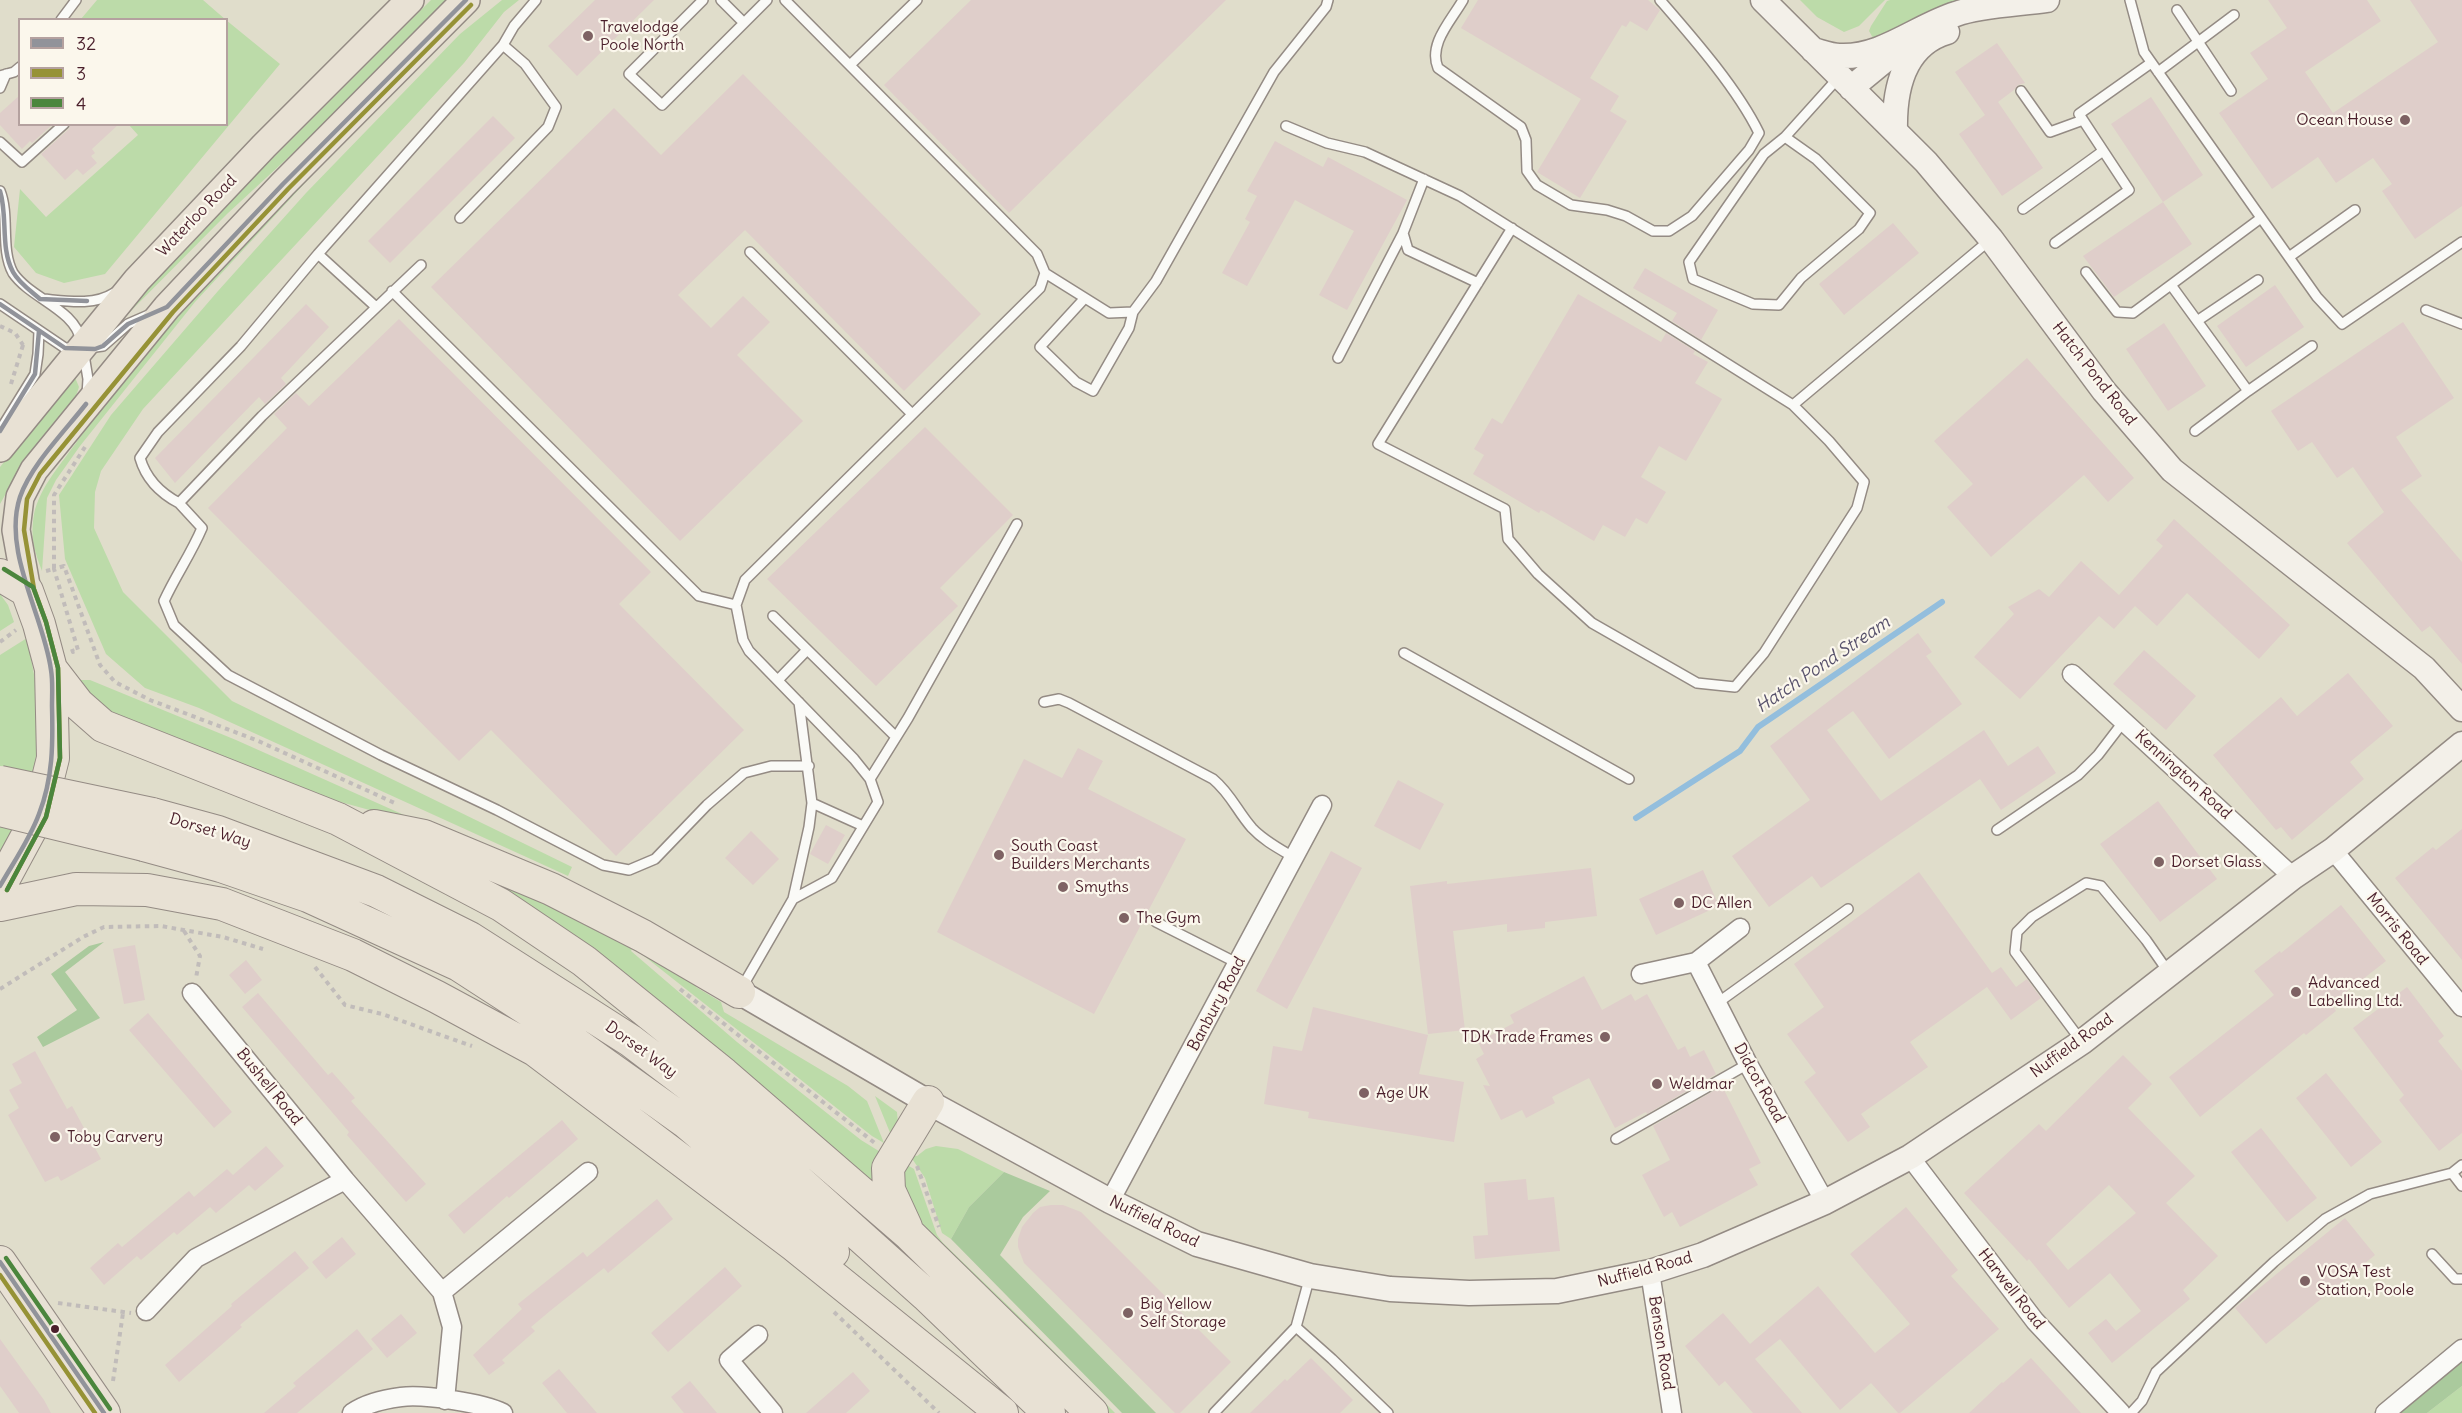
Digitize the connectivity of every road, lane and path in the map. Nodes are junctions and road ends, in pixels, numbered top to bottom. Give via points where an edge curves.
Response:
1 (76, 0) edge
2 (410, 0) edge
3 (466, 0) edge
4 (536, 0) edge
5 (704, 0) edge
6 (721, 0) edge
7 (768, 0) edge
8 (785, 0) edge
9 (917, 0) edge
10 (1328, 0) edge
11 (1463, 0) edge
12 (1660, 0) edge
13 (1763, 0) edge
14 (2047, 0) edge
15 (2130, 0) edge
16 (2177, 10) dead end
17 (2234, 15) dead end
18 (62, 18) edge
19 (744, 23) junction
20 (1929, 24) junction
21 (2198, 42) junction
22 (503, 45) junction
23 (1813, 50) junction
24 (2151, 63) junction
25 (850, 65) junction
26 (18, 68) edge
27 (2158, 72) junction
28 (3, 75) edge
29 (1845, 82) junction
30 (0, 88) edge
31 (2021, 91) dead end
32 (2231, 91) dead end
33 (2083, 120) junction
34 (62, 126) edge
35 (1286, 126) dead end
36 (1895, 131) junction
37 (1785, 137) junction
38 (0, 142) edge
39 (2103, 151) junction
40 (1424, 179) junction
41 (0, 191) edge
42 (2023, 209) dead end
43 (2355, 210) dead end
44 (460, 218) dead end
45 (2261, 218) junction
46 (1512, 228) junction
47 (4, 233) junction
48 (1403, 233) junction
49 (1991, 239) junction
50 (2462, 242) edge
51 (2055, 243) dead end
52 (0, 244) edge
53 (750, 252) dead end
54 (318, 254) junction
55 (2289, 257) junction
56 (421, 265) dead end
57 (2086, 272) dead end
58 (1045, 273) junction
59 (137, 280) junction
60 (2258, 280) dead end
61 (1478, 283) junction
62 (2171, 285) junction
63 (392, 291) junction
64 (40, 299) junction
65 (1084, 299) junction
66 (0, 304) edge
67 (167, 307) junction
68 (376, 307) junction
69 (2426, 310) dead end
70 (1132, 312) junction
71 (2197, 321) junction
72 (2462, 324) edge
73 (39, 331) junction
74 (23, 345) dead end
75 (2312, 346) dead end
76 (83, 348) junction
77 (1338, 357) dead end
78 (9, 389) dead end
79 (2248, 391) junction
80 (86, 404) junction
81 (1793, 405) junction
82 (912, 414) junction
83 (0, 431) edge
84 (2195, 432) dead end
85 (90, 440) dead end
86 (0, 448) edge
87 (179, 503) junction
88 (1017, 524) dead end
89 (64, 566) dead end
90 (54, 569) junction
91 (0, 575) edge
92 (37, 581) junction
93 (736, 605) junction
94 (773, 616) dead end
95 (18, 629) dead end
96 (0, 642) edge
97 (69, 643) dead end
98 (807, 650) junction
99 (1404, 653) dead end
100 (51, 669) junction
101 (2072, 674) dead end
102 (778, 680) junction
103 (799, 702) junction
104 (1044, 702) dead end
105 (2462, 709) edge
106 (2124, 721) junction
107 (896, 737) junction
108 (2462, 744) edge
109 (809, 766) junction
110 (870, 779) junction
111 (1629, 779) dead end
112 (0, 782) edge
113 (812, 803) junction
114 (1322, 805) dead end
115 (0, 810) edge
116 (338, 819) junction
117 (863, 826) junction
118 (1997, 830) dead end
119 (2333, 850) junction
120 (1295, 858) junction
121 (2293, 877) junction
122 (0, 886) edge
123 (793, 899) junction
124 (0, 905) edge
125 (1848, 909) dead end
126 (1156, 922) dead end
127 (1740, 928) dead end
128 (183, 930) junction
129 (273, 952) dead end
130 (1696, 962) junction
131 (1239, 964) junction
132 (313, 966) dead end
133 (2169, 973) junction
134 (1641, 974) dead end
135 (0, 990) edge
136 (739, 992) junction
137 (192, 993) joint
138 (1716, 1004) junction
139 (2462, 1007) edge
140 (2082, 1042) junction
141 (477, 1048) dead end
142 (1748, 1064) junction
143 (928, 1102) junction
144 (1616, 1139) dead end
145 (1910, 1157) junction
146 (2462, 1166) edge
147 (588, 1172) dead end
148 (2452, 1173) junction
149 (345, 1180) junction
150 (2462, 1186) edge
151 (1110, 1201) junction
152 (1825, 1202) junction
153 (910, 1235) junction
154 (2432, 1254) dead end
155 (0, 1262) edge
156 (1650, 1272) junction
157 (1310, 1276) junction
158 (2462, 1279) edge
159 (442, 1292) junction
160 (24, 1298) junction
161 (146, 1311) dead end
162 (832, 1311) dead end
163 (1296, 1327) junction
164 (758, 1335) dead end
165 (2462, 1349) edge
166 (445, 1400) junction
167 (108, 1402) edge
168 (352, 1413) edge
169 (503, 1413) edge
170 (773, 1413) edge
171 (939, 1413) edge
172 (1003, 1413) edge
173 (1049, 1413) edge
174 (1092, 1413) edge
175 (1214, 1413) edge
176 (1388, 1413) edge
177 (1672, 1413) edge
178 (2121, 1413) edge
179 (2132, 1413) edge
180 (2385, 1413) edge

1 - 18 lane
2 - 59 main road, Waterloo Road
3 - 67 main road
4 - 22 lane
5 - 19 lane via 629,74 662,105
6 - 19 lane
7 - 19 lane
8 - 25 lane
9 - 25 lane
10 - 70 lane via 1274,72 1156,281
11 - 12 lane via 1436,46 1438,68 1521,126 1526,140 1527,171 1537,185 1570,205 1607,210 1653,231 1669,231 1692,216 1759,133 1748,110
13 - 23 street, Hatch Pond Road
14 - 20 street via 1958,13
14 - 36 street via 1934,36 1910,57 1898,85
15 - 24 lane via 2144,52
16 - 21 lane
17 - 21 lane
20 - 23 street via 1896,42 1861,54 1839,56
20 - 29 street
21 - 27 lane
21 - 32 lane
22 - 44 lane via 525,64 556,107 548,127
22 - 54 lane
23 - 29 street, Hatch Pond Road
24 - 27 lane
24 - 33 lane via 2079,114
25 - 58 lane via 1037,254
26 - 28 lane
27 - 45 lane
28 - 30 lane
29 - 36 street, Hatch Pond Road
29 - 37 lane
31 - 33 lane via 2050,132
33 - 39 lane
34 - 38 lane via 22,162
35 - 40 lane via 1327,143 1365,152
36 - 49 street, Hatch Pond Road
37 - 37 lane via 1816,159 1870,213 1859,229 1801,278 1779,305 1753,304 1693,279 1689,261 1764,154
39 - 42 lane
39 - 51 lane via 2129,190
40 - 46 lane via 1460,195
40 - 48 lane
41 - 47 lane
43 - 55 lane
45 - 55 lane
45 - 62 lane
46 - 61 lane
46 - 81 lane
47 - 52 lane
47 - 64 lane via 6,256 13,273
48 - 61 lane via 1408,250
48 - 77 lane
49 - 81 lane
49 - 105 street, Hatch Pond Road via 2104,391 2172,470 2424,668
50 - 55 lane via 2342,324
53 - 82 lane
54 - 68 lane
54 - 87 lane via 241,346 158,432 140,458 156,486
56 - 63 lane
57 - 62 lane via 2117,312 2133,313
58 - 65 lane
58 - 82 lane via 1040,288
59 - 64 lane via 106,298 79,302
59 - 76 main road, Waterloo Road
60 - 71 lane
61 - 81 lane via 1378,444 1504,509 1508,539 1538,574 1592,623 1697,683 1735,687 1764,653 1857,508 1864,482
62 - 71 lane
63 - 68 lane
63 - 93 lane via 699,596
64 - 76 lane via 71,322 79,332
65 - 70 lane via 1109,313
65 - 70 lane via 1040,347 1076,382 1093,391 1129,328
66 - 73 lane
67 - 76 lane via 128,324 104,346
67 - 80 main road
68 - 87 lane via 262,416
69 - 72 lane
71 - 79 lane
73 - 76 lane via 65,348
73 - 83 lane via 35,374
74 - 78 path
75 - 79 lane
76 - 80 lane via 88,379
76 - 86 main road, Waterloo Road
79 - 84 lane
80 - 92 main road via 34,470 20,497 16,530
82 - 93 lane via 745,580
85 - 90 path via 54,495
87 - 109 lane via 202,528 165,601 174,625 228,675 603,865 630,870 655,859 744,773 771,766
88 - 107 lane
89 - 90 path
90 - 92 path
90 - 97 path via 78,650 73,652
91 - 92 highway
92 - 100 highway via 39,624
93 - 102 lane via 749,651
94 - 98 lane
95 - 96 path
98 - 102 lane
98 - 107 lane
99 - 111 lane
100 - 116 highway via 78,704 103,726
100 - 122 highway via 52,758 39,814
101 - 106 street, Kennington Road
102 - 103 lane
103 - 109 lane
103 - 110 lane
104 - 120 lane via 1059,699 1069,703 1214,779 1254,830
106 - 118 lane via 2078,775
106 - 121 street, Kennington Road
107 - 110 lane
108 - 119 street, Nuffield Road
109 - 113 lane
110 - 117 lane via 878,802
112 - 173 highway, Dorset Way, bridge via 218,832 376,891 470,938 631,1041 706,1098 926,1295
113 - 117 lane
113 - 123 lane
114 - 120 street, Banbury Road
115 - 172 highway, Dorset Way, bridge via 221,866 308,896 459,965 687,1123 768,1192
116 - 136 highway via 424,836 551,889
116 - 153 highway via 501,905 584,962 724,1074
117 - 123 lane via 832,878
119 - 121 street, Nuffield Road
119 - 139 street, Morris Road
120 - 131 street, Banbury Road
121 - 133 street, Nuffield Road
123 - 136 lane
124 - 172 highway via 76,889 147,890 222,904 353,955 437,997 544,1057 795,1246
125 - 138 lane
126 - 131 lane
127 - 130 street
128 - 129 path
128 - 135 path via 161,926 104,927
128 - 137 path via 200,957
130 - 134 street
130 - 138 street, Didcot Road
131 - 151 street, Banbury Road
132 - 141 path via 345,1005
133 - 140 street, Nuffield Road
133 - 140 lane via 2101,886 2086,882 2032,917 2017,932 2015,952
136 - 143 street, Nuffield Road
137 - 149 street, Bushell Road
138 - 142 street, Didcot Road
140 - 145 street, Nuffield Road
142 - 144 lane
142 - 152 street, Didcot Road
143 - 151 street, Nuffield Road
143 - 153 highway via 888,1168 889,1190
145 - 152 street, Nuffield Road
145 - 178 street, Harwell Road via 2035,1321
146 - 148 lane
147 - 159 street
148 - 150 lane
148 - 179 lane via 2370,1194 2325,1219 2157,1372
149 - 159 street, Bushell Road
149 - 161 street via 196,1258
151 - 157 street, Nuffield Road via 1197,1244
152 - 156 street, Nuffield Road via 1703,1255
153 - 174 highway
154 - 158 lane via 2455,1279
155 - 160 highway
156 - 157 street, Nuffield Road via 1578,1287 1519,1293 1390,1289
156 - 177 street, Benson Road
157 - 163 lane
159 - 166 street, Bushell Road via 452,1327
160 - 167 highway
160 - 167 path via 123,1313
162 - 171 path
163 - 175 lane
163 - 176 lane
164 - 170 street via 729,1360
165 - 180 street
166 - 168 street via 401,1397 369,1404
166 - 169 street via 487,1406

